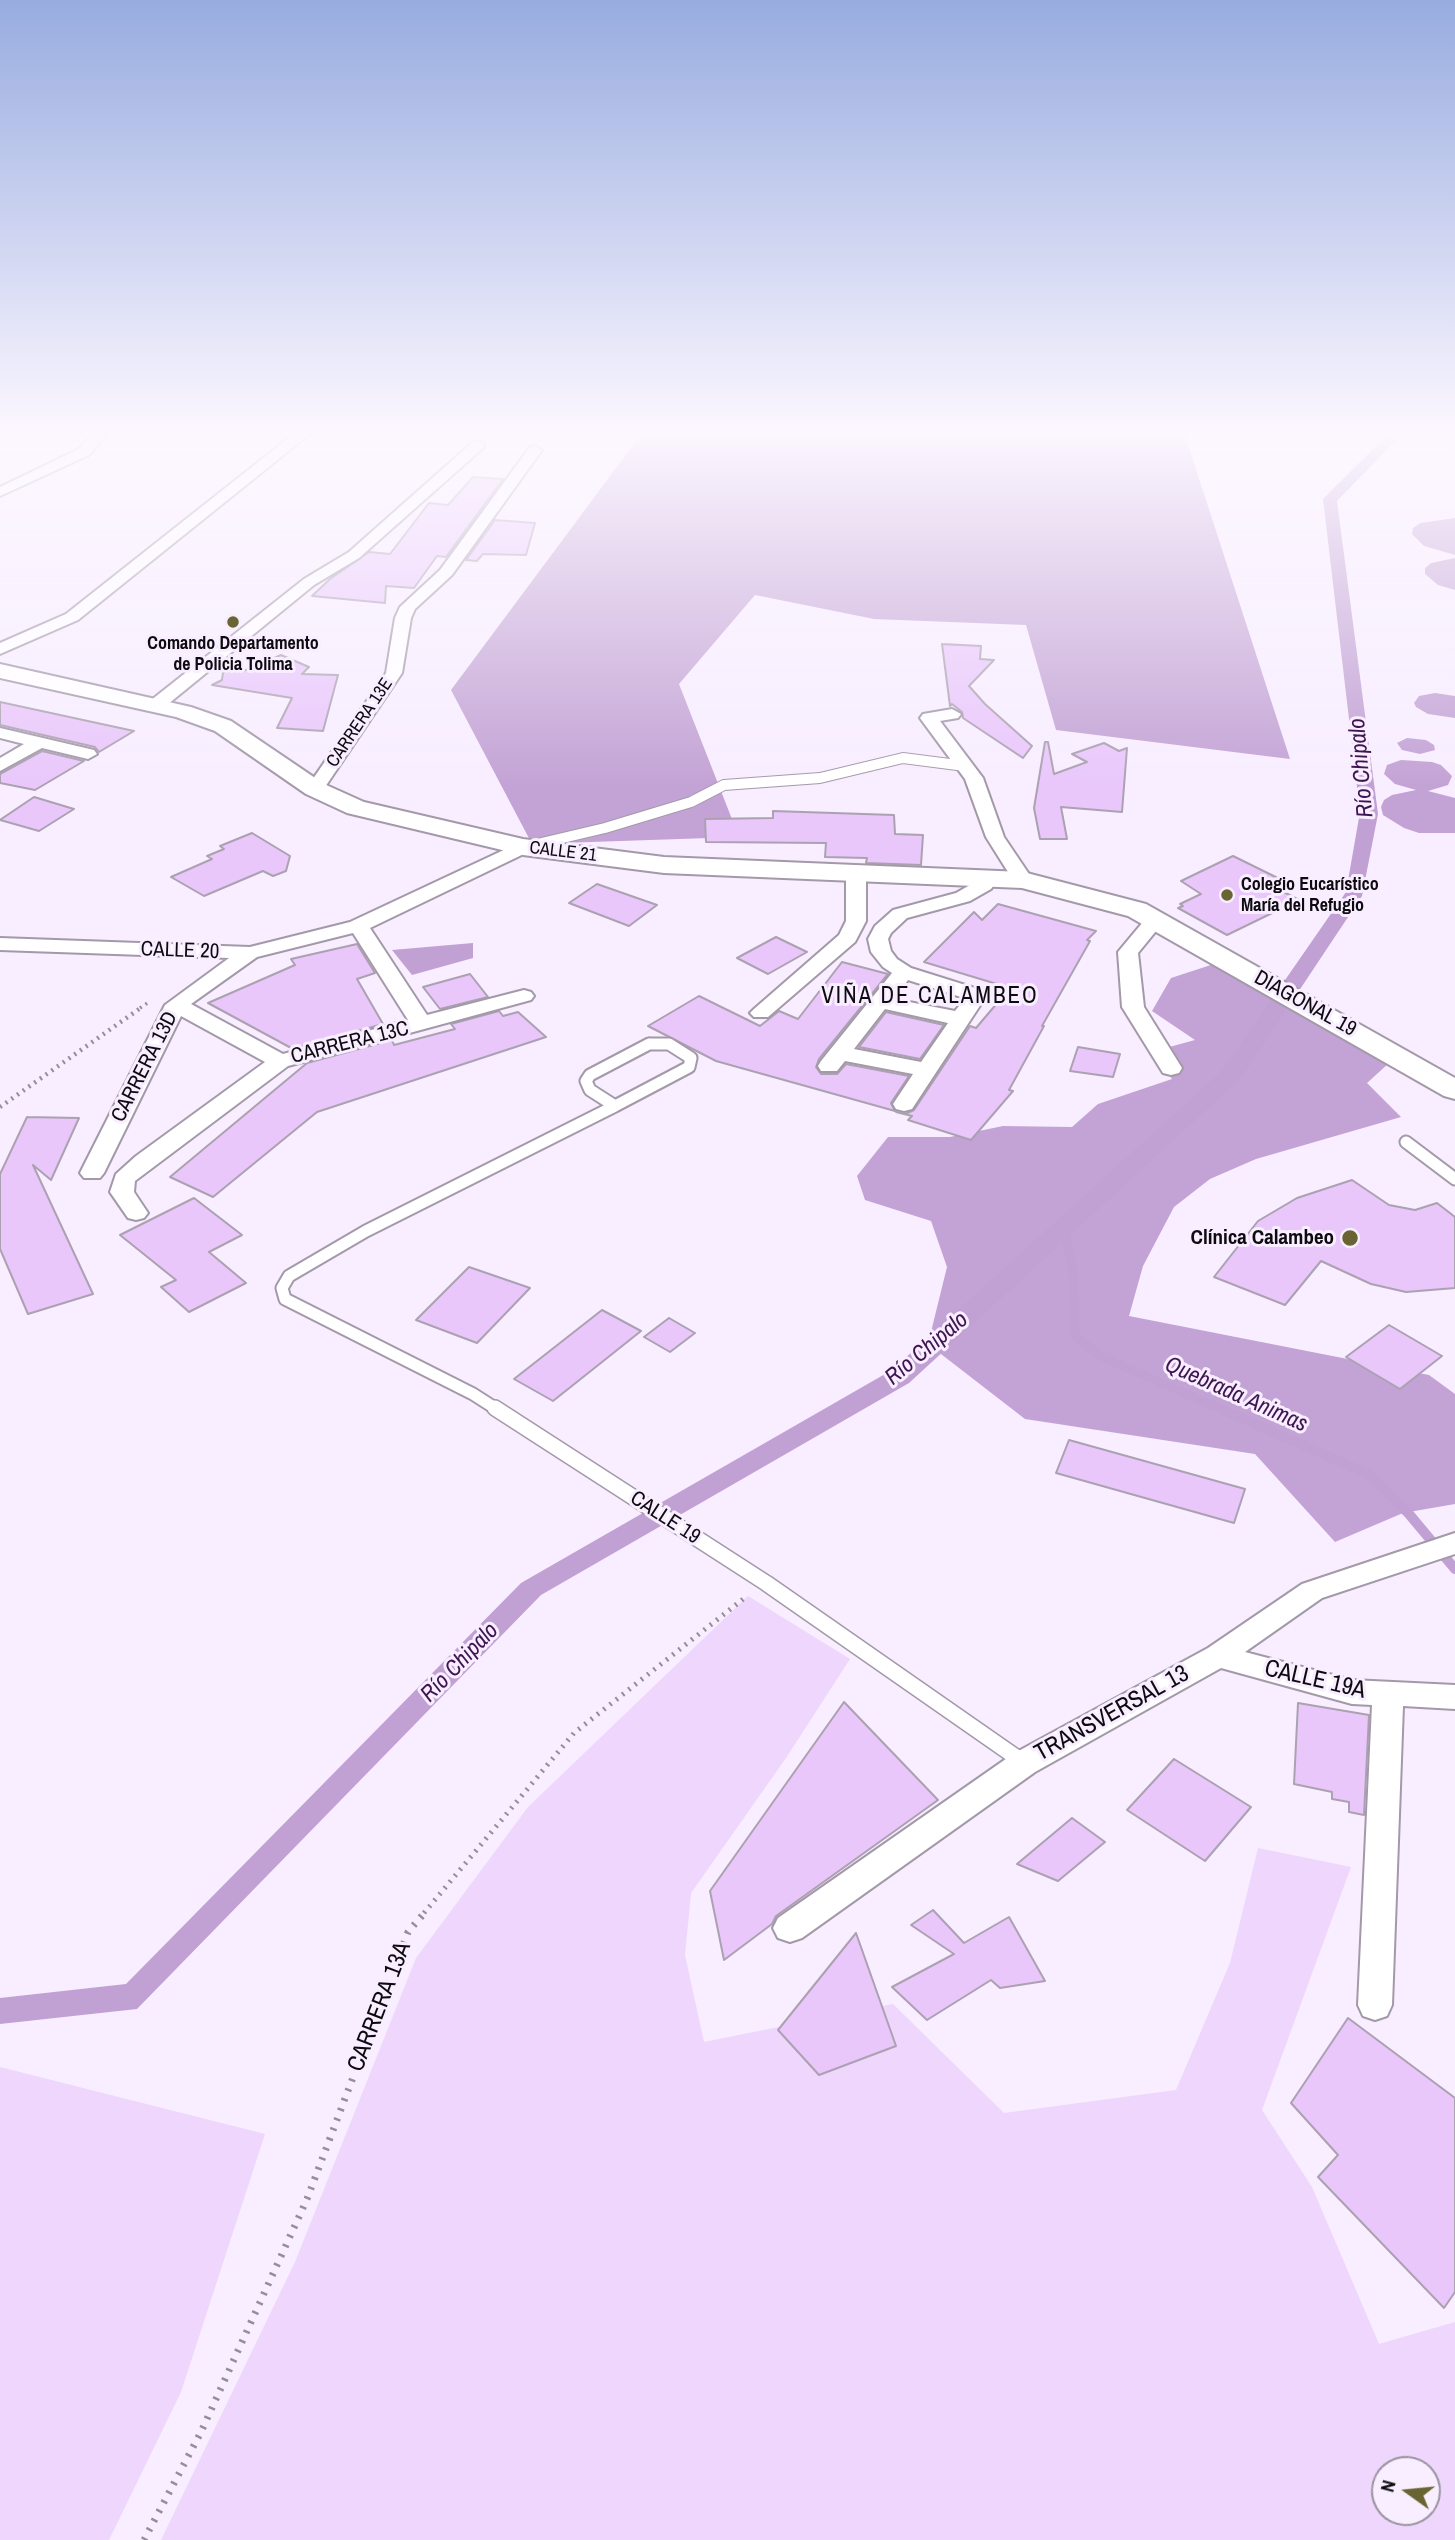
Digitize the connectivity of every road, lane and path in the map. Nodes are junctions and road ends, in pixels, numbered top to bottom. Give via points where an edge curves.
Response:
1 (160, 548) edge
2 (362, 548) edge
3 (462, 548) edge
4 (0, 649) edge
5 (0, 671) edge
6 (156, 705) junction
7 (952, 714) dead end
8 (0, 733) edge
9 (38, 743) junction
10 (88, 754) dead end
11 (0, 766) edge
12 (965, 766) junction
13 (315, 789) junction
14 (523, 847) junction
15 (856, 875) junction
16 (989, 877) junction
17 (1023, 880) junction
18 (1155, 920) junction
19 (357, 926) junction
20 (0, 944) edge
21 (250, 953) junction
22 (904, 972) junction
23 (524, 996) dead end
24 (151, 1001) dead end
25 (880, 1002) junction
26 (176, 1005) junction
27 (761, 1013) dead end
28 (961, 1019) junction
29 (422, 1025) junction
30 (280, 1061) junction
31 (1171, 1068) dead end
32 (927, 1070) junction
33 (1455, 1090) edge
34 (904, 1104) dead end
35 (616, 1106) junction
36 (0, 1107) edge
37 (1406, 1142) dead end
38 (92, 1173) dead end
39 (1455, 1179) edge
40 (136, 1213) dead end
41 (1455, 1543) edge
42 (766, 1583) junction
43 (1218, 1656) junction
44 (1388, 1694) junction
45 (1455, 1697) edge
46 (1024, 1763) junction
47 (790, 1928) dead end
48 (1375, 2005) dead end
49 (144, 2540) edge

1 - 4 street via 72,617
2 - 6 street via 309,582
3 - 13 street, CARRERA 13E via 447,572 408,607 402,618 394,673
5 - 6 street, CALLE 21
6 - 13 street, CALLE 21 via 223,726
7 - 12 street via 929,718
8 - 9 street
9 - 10 street
9 - 11 street
12 - 14 lane via 903,758 820,778 724,785 679,806
12 - 17 street via 974,778 995,837
13 - 14 street, CALLE 21 via 356,808
14 - 15 street, CALLE 21 via 664,865
14 - 19 street
15 - 16 street, CALLE 21
15 - 27 street via 856,921 848,938
16 - 17 street, CALLE 21
16 - 22 street via 963,897 911,909 882,930 878,939 881,951
17 - 18 street, CALLE 21 via 1136,910
18 - 31 street via 1128,952 1133,1007
18 - 33 street, DIAGONAL 19
19 - 21 street, CALLE 20
19 - 29 street
20 - 21 street, CALLE 20
21 - 26 street, CARRERA 13D
22 - 25 street
22 - 28 street via 971,993 973,1002
23 - 29 street, CARRERA 13C
24 - 36 path
25 - 28 street
25 - 32 street via 834,1060
26 - 30 street
26 - 38 street, CARRERA 13D
28 - 32 street
29 - 30 street, CARRERA 13C
30 - 40 street, CARRERA 13C via 124,1179 122,1192
32 - 34 street
35 - 35 lane via 689,1068 691,1058 669,1044 649,1044 590,1075 586,1081 590,1090
35 - 42 lane, CALLE 19 via 366,1231 289,1276 282,1289 290,1303 473,1394
37 - 39 lane
41 - 43 street, TRANSVERSAL 13 via 1312,1591
42 - 46 lane, CALLE 19
42 - 49 path, CARRERA 13A via 573,1733 408,1932 307,2199 201,2432
43 - 44 street, CALLE 19A via 1352,1692
43 - 46 street, TRANSVERSAL 13
44 - 45 street, CALLE 19A
44 - 48 street
46 - 47 street, TRANSVERSAL 13

